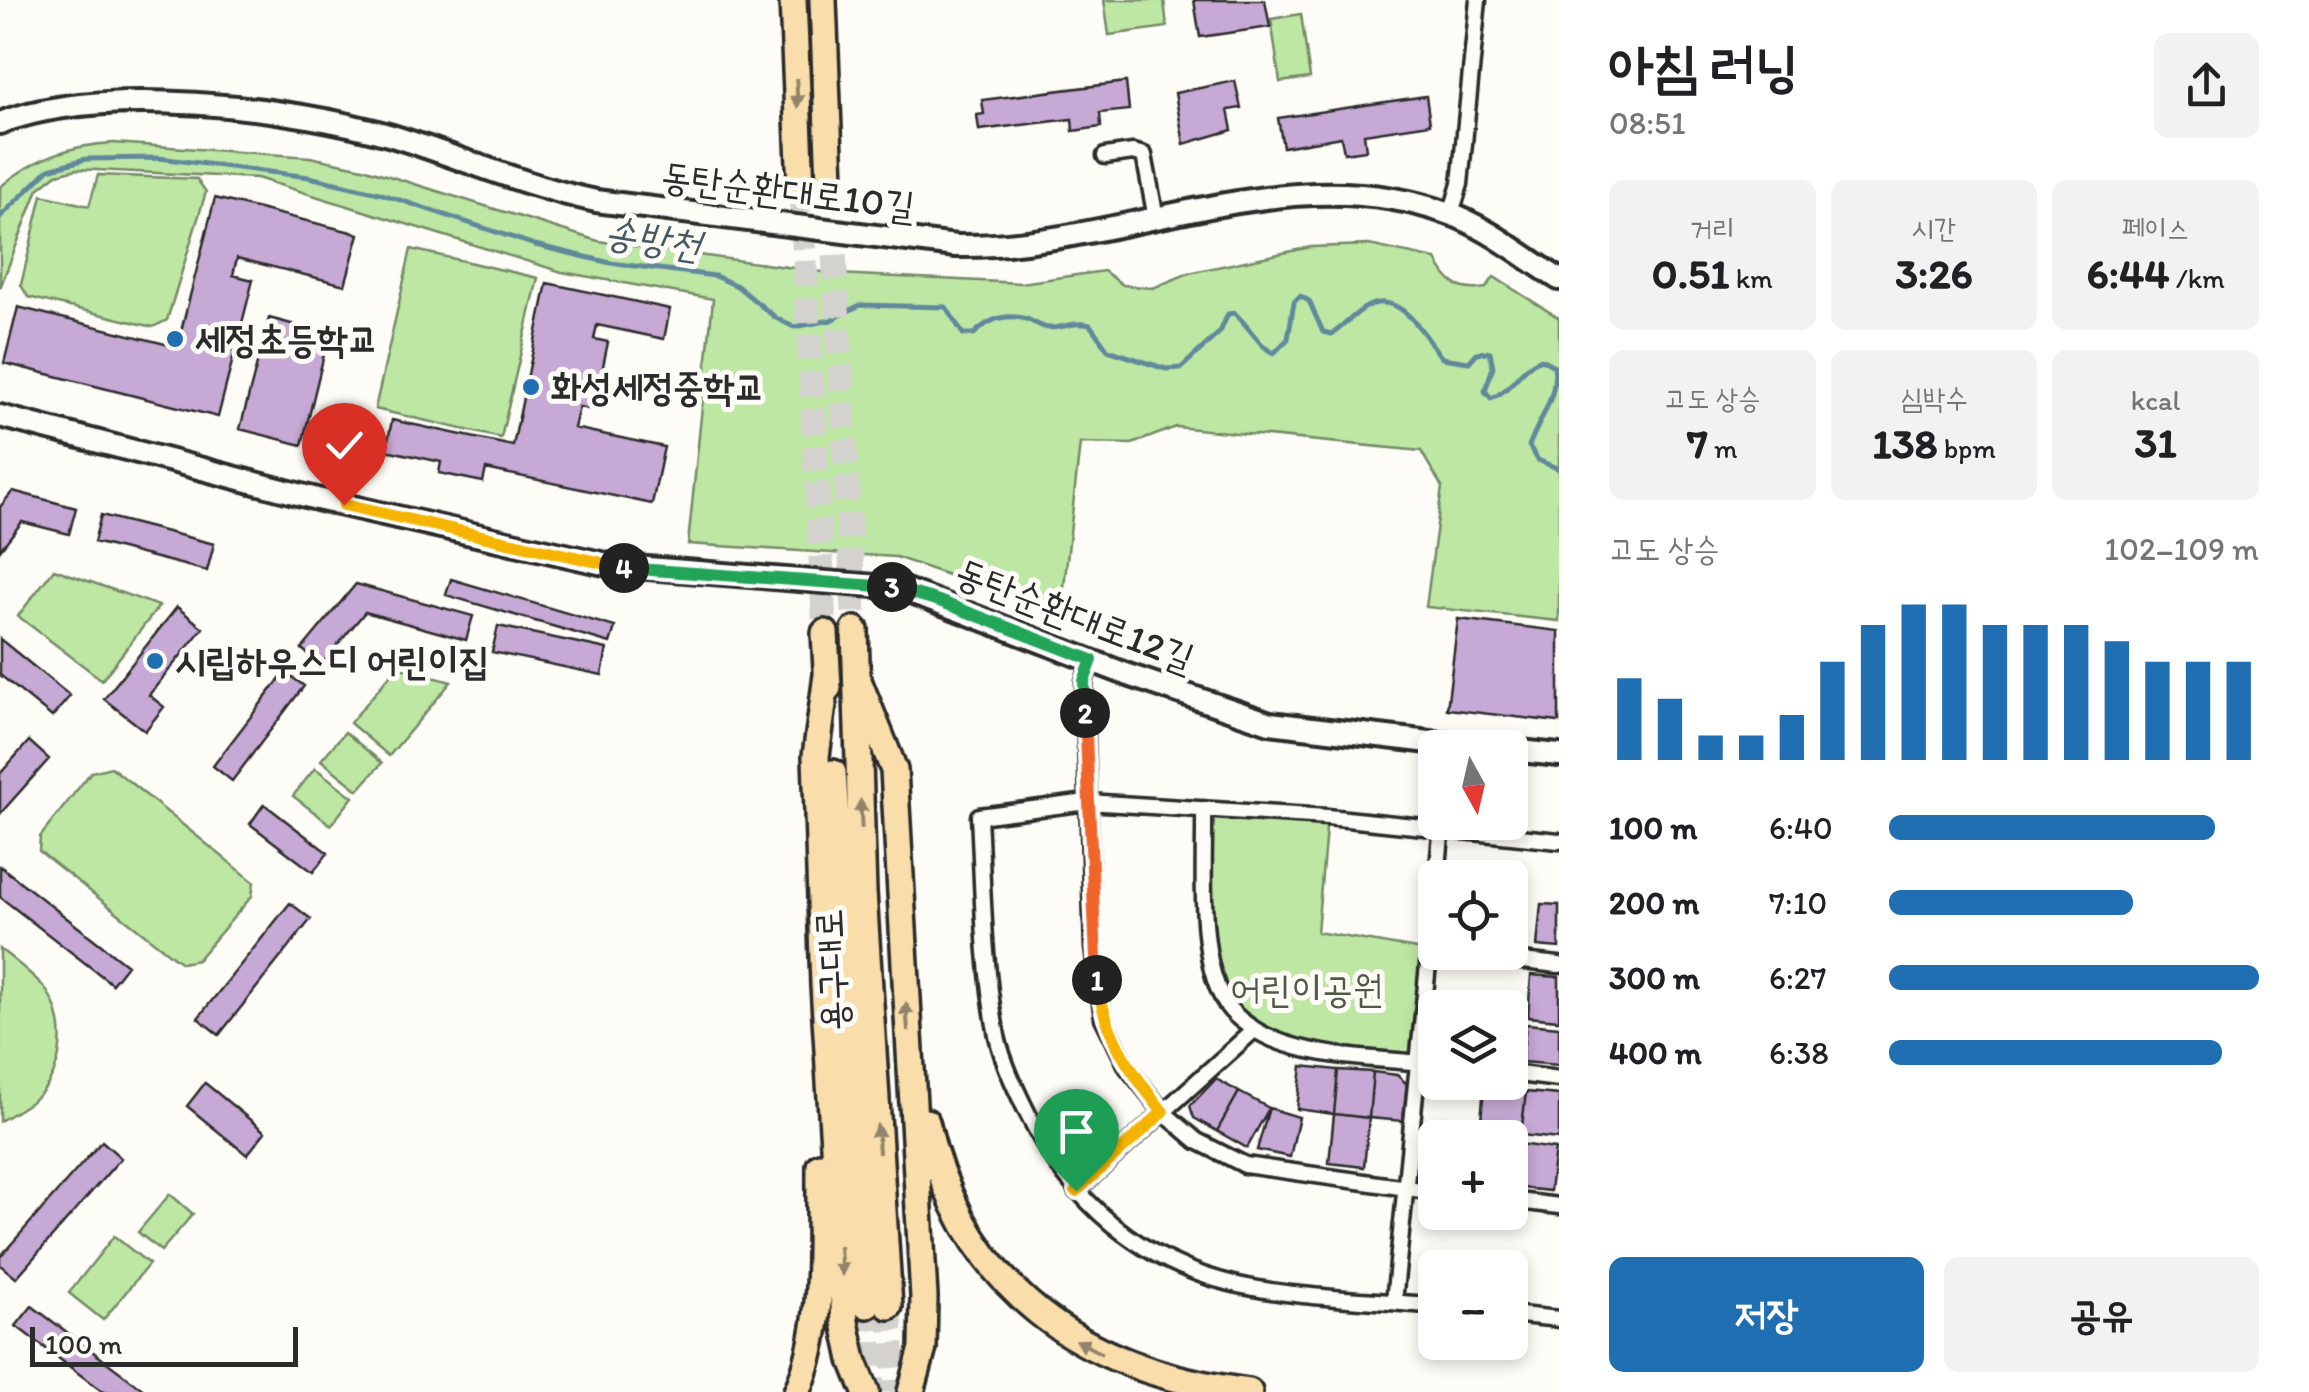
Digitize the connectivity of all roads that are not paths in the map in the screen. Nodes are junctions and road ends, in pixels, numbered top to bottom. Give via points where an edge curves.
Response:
1 (793, 0) edge
2 (824, 0) edge
3 (1478, 0) edge
4 (0, 124) edge
5 (1106, 156) dead end
6 (830, 181) tunnel mouth
7 (801, 186) tunnel mouth
8 (1452, 214) junction
9 (1156, 218) junction
10 (1559, 279) edge
11 (0, 416) edge
12 (854, 630) tunnel mouth
13 (825, 633) tunnel mouth
14 (1092, 660) junction
15 (827, 675) junction
16 (857, 678) junction
17 (1418, 742) edge
18 (1528, 752) edge
19 (1559, 755) edge
20 (1087, 802) junction
21 (1204, 809) junction
22 (1418, 824) edge
23 (1528, 837) edge
24 (1559, 841) edge
25 (1528, 962) edge
26 (1559, 965) edge
27 (824, 986) junction
28 (1254, 1030) junction
29 (912, 1059) junction
30 (1418, 1062) joint
31 (1528, 1075) edge
32 (1559, 1078) edge
33 (1163, 1112) junction
34 (1406, 1188) junction
35 (1418, 1190) edge
36 (1076, 1191) junction
37 (1528, 1202) edge
38 (1559, 1206) edge
39 (1394, 1302) junction
40 (1418, 1304) edge
41 (1528, 1316) edge
42 (1559, 1319) edge
43 (797, 1392) edge
44 (866, 1392) edge
45 (912, 1392) edge
46 (1249, 1392) edge

1 -> 7 highway
2 - 6 highway
3 - 8 street
4 - 9 street, 동탄순환대로10길 via 78,104 288,115 389,136 596,201 956,246 1014,244
5 - 9 street via 1144,155
8 - 9 street, 동탄순환대로10길 via 1384,196 1309,193
8 - 10 street, 동탄순환대로10길
11 - 14 street, 동탄순환대로12길 via 317,500 609,566 901,588
12 - 16 highway, 용구대로
13 - 15 highway, 용구대로
14 - 17 street, 동탄순환대로12길 via 1270,723
14 - 20 street via 1084,681
15 -> 16 highway, 용구대로 via 878,1306
15 - 27 highway via 816,756
29 -> 16 highway via 894,770
18 - 19 street
20 - 21 street
20 - 33 street via 1103,1018 1127,1067
20 - 36 street via 979,816 998,1039 1042,1144
21 - 22 street
21 - 28 street via 1213,973 1224,1002
23 - 24 street
25 - 26 street
27 - 43 highway via 818,1298 810,1362
27 -> 44 highway via 845,1322
28 - 30 street via 1286,1045
28 - 33 street
29 - 45 highway via 922,1348
46 -> 29 highway via 1128,1366 1067,1335 1014,1294 977,1250 954,1206 932,1151
30 - 34 street
31 - 32 street
33 - 34 street via 1197,1141 1246,1165
33 - 36 street
34 - 35 street
34 - 39 street
36 - 39 street via 1148,1252 1196,1273 1304,1297
37 - 38 street
39 - 40 street
41 - 42 street

